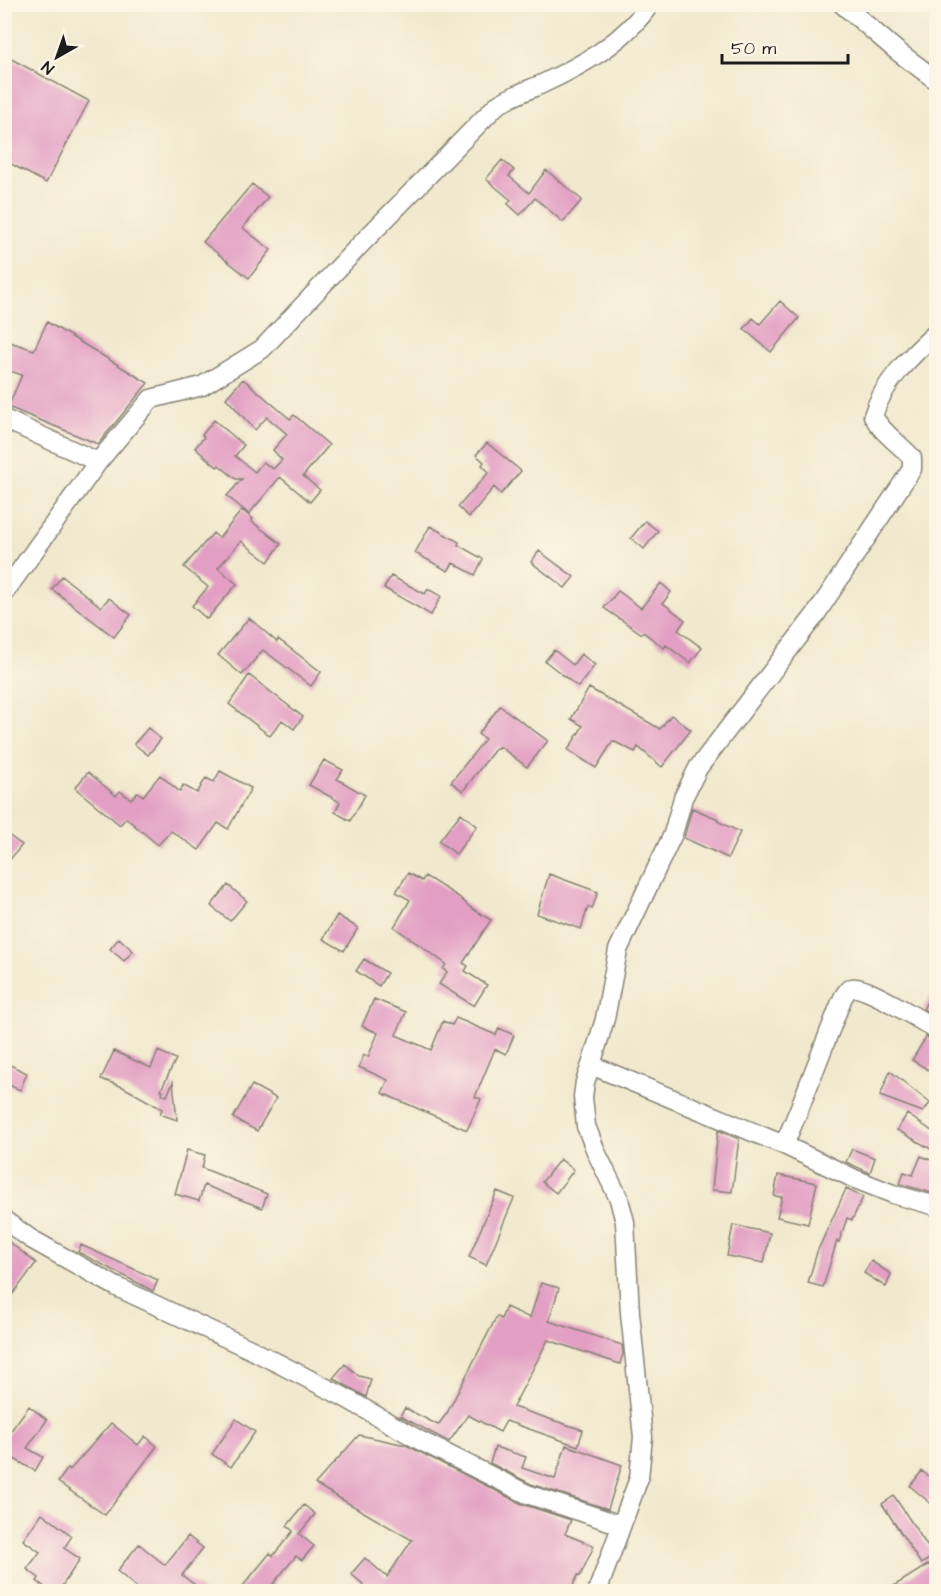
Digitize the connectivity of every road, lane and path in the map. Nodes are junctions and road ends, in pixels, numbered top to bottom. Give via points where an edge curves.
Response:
1 (650, 4) edge
2 (842, 4) edge
3 (936, 80) edge
4 (936, 333) edge
5 (4, 419) edge
6 (98, 462) junction
7 (4, 593) edge
8 (936, 1030) edge
9 (591, 1065) junction
10 (784, 1145) junction
11 (936, 1206) edge
12 (4, 1220) edge
13 (621, 1525) junction
14 (597, 1592) edge

1 - 6 street via 618,40 572,70 510,96 496,106 262,350 202,386 151,399
2 - 3 street
4 - 9 street via 910,357 880,397 873,416 912,458 912,469 816,614 698,768 683,798 673,834 618,950 605,1019
5 - 6 street
6 - 7 street
8 - 10 street via 872,993 849,989 840,1002
9 - 10 street
9 - 13 street via 585,1082 586,1126 619,1199 625,1222 643,1437 639,1478
10 - 11 street via 855,1179
12 - 13 street via 117,1287 252,1350 527,1494
13 - 14 street

